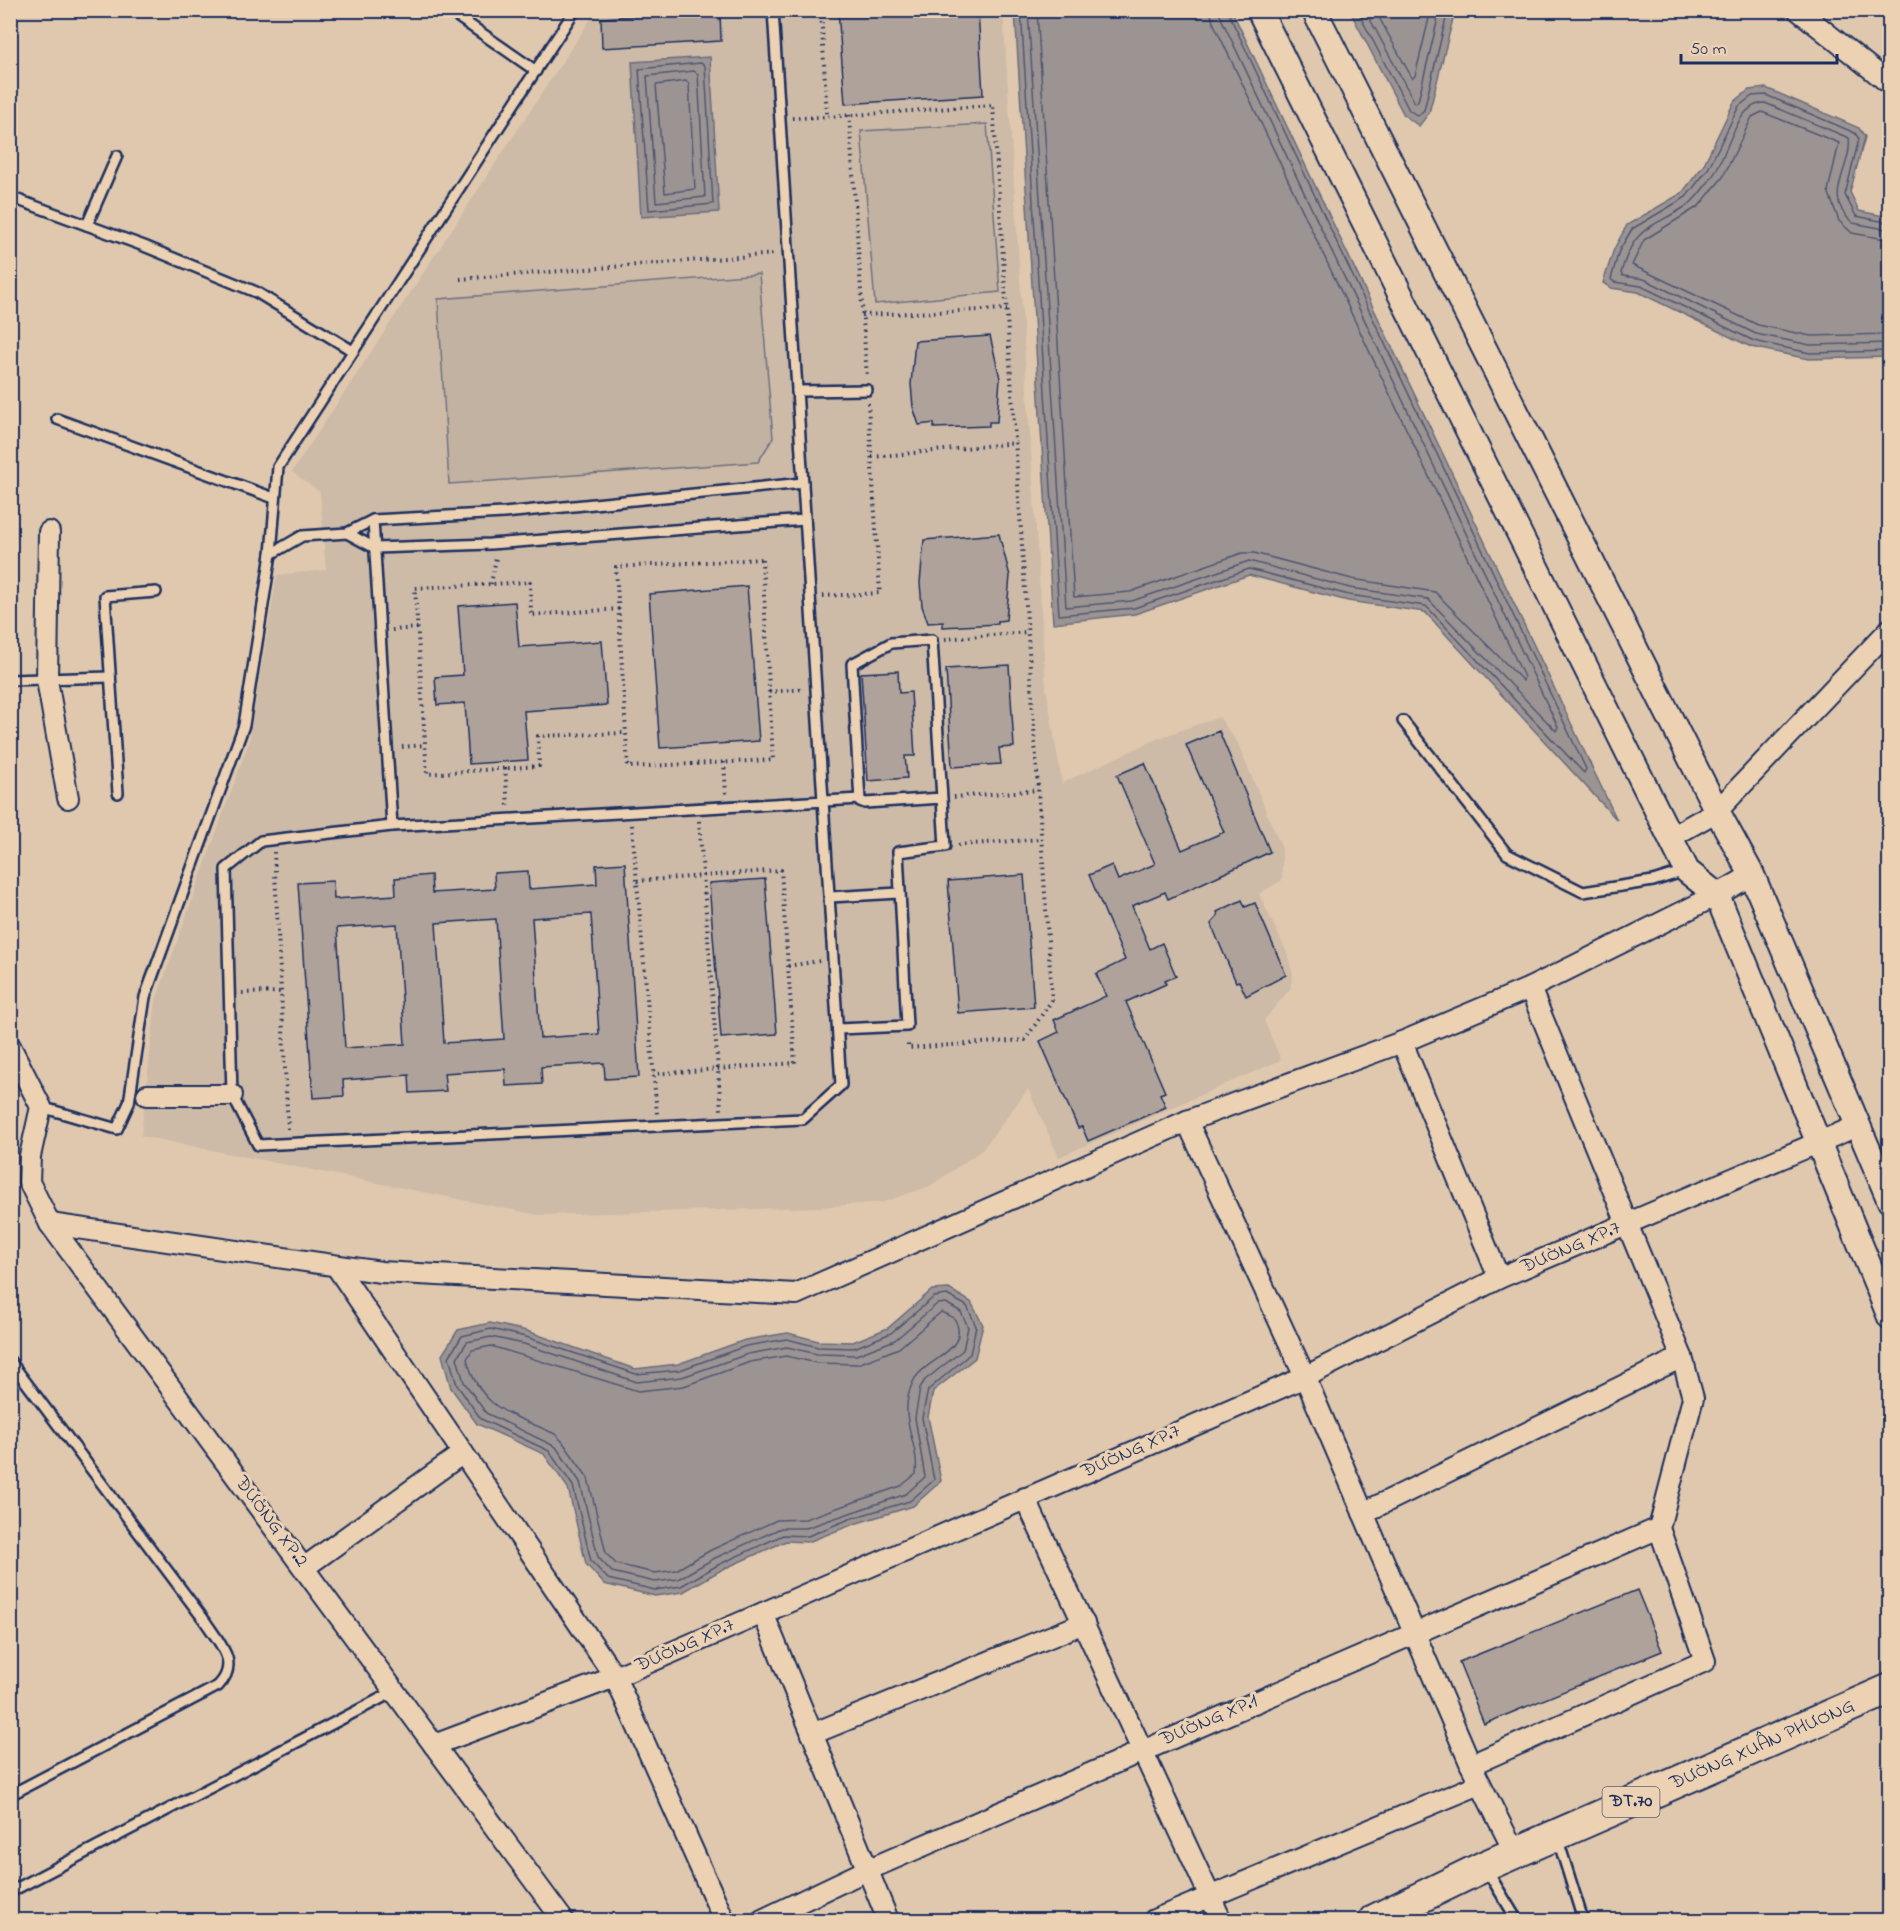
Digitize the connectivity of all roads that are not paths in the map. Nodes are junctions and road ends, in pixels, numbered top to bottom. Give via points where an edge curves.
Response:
1 (448, 10) edge
2 (575, 10) edge
3 (773, 10) edge
4 (1259, 10) edge
5 (1314, 10) edge
6 (1798, 10) edge
7 (536, 71) junction
8 (1890, 84) edge
9 (117, 156) dead end
10 (10, 197) edge
11 (87, 225) junction
12 (353, 351) junction
13 (867, 390) dead end
14 (797, 391) junction
15 (57, 419) dead end
16 (803, 483) junction
17 (274, 498) junction
18 (373, 520) junction
19 (805, 520) junction
20 (49, 532) dead end
21 (347, 533) junction
22 (375, 548) junction
23 (271, 554) junction
24 (156, 592) dead end
25 (1890, 629) edge
26 (110, 677) junction
27 (47, 680) junction
28 (10, 681) edge
29 (1403, 722) dead end
30 (118, 793) dead end
31 (68, 798) dead end
32 (942, 798) junction
33 (860, 799) junction
34 (823, 801) junction
35 (1717, 811) junction
36 (392, 826) junction
37 (1671, 837) junction
38 (1687, 871) junction
39 (1752, 875) junction
40 (899, 893) junction
41 (1717, 895) junction
42 (830, 897) junction
43 (1530, 988) junction
44 (838, 1029) junction
45 (1402, 1042) junction
46 (10, 1046) edge
47 (139, 1095) junction
48 (232, 1095) junction
49 (41, 1107) junction
50 (1187, 1121) junction
51 (1857, 1126) junction
52 (1820, 1143) junction
53 (1890, 1201) edge
54 (50, 1224) junction
55 (1628, 1224) junction
56 (336, 1266) junction
57 (1499, 1278) junction
58 (1890, 1317) edge
59 (1682, 1357) junction
60 (10, 1361) edge
61 (1305, 1377) junction
62 (463, 1453) junction
63 (1025, 1498) junction
64 (1363, 1513) junction
65 (1659, 1528) junction
66 (305, 1567) junction
67 (762, 1612) junction
68 (1084, 1623) junction
69 (1415, 1635) junction
70 (615, 1677) junction
71 (1890, 1689) edge
72 (395, 1691) junction
73 (812, 1734) junction
74 (434, 1745) junction
75 (1143, 1749) junction
76 (1471, 1765) junction
77 (1480, 1784) junction
78 (10, 1795) edge
79 (1557, 1835) junction
80 (1515, 1853) junction
81 (1485, 1866) junction
82 (867, 1869) junction
83 (10, 1892) edge
84 (1210, 1896) junction
85 (563, 1920) edge
86 (724, 1920) edge
87 (762, 1920) edge
88 (888, 1920) edge
89 (1154, 1920) edge
90 (1221, 1920) edge
91 (1374, 1920) edge
92 (1517, 1920) edge
93 (1583, 1920) edge

1 - 7 lane
2 - 7 lane
3 - 14 lane
4 - 37 street
5 - 35 street
6 - 8 street
7 - 12 lane
9 - 11 lane
10 - 11 lane
11 - 12 lane via 256,292
12 - 17 lane via 278,467
13 - 14 lane
14 - 16 lane
15 - 17 lane
16 - 18 lane via 504,513
16 - 19 lane
17 - 23 lane
18 - 21 lane
18 - 22 lane
19 - 22 lane via 490,544
19 - 34 lane
20 - 27 street
21 - 22 lane
21 - 23 lane via 302,536
22 - 36 lane
23 - 47 lane via 244,725 146,996
24 - 26 lane via 105,596
25 - 35 street
26 - 27 lane
26 - 30 lane
27 - 28 lane
27 - 31 street
29 - 38 lane via 1507,854 1583,892 1658,880
32 - 33 lane via 865,803
32 - 33 lane via 932,640 891,643 852,664
32 - 40 lane via 945,846 898,852
33 - 34 lane
34 - 36 lane
34 - 42 lane
35 - 37 street
35 - 39 street
36 - 48 lane via 261,841 226,869
37 - 38 street
38 - 41 street
39 - 41 street
39 - 51 street
40 - 42 lane
40 - 44 lane via 907,1026
41 - 43 street
41 - 52 street
42 - 44 lane
43 - 45 street
43 - 55 street
44 - 48 lane via 841,1085 803,1119 258,1145
45 - 50 street
45 - 57 street
46 - 49 street
47 - 48 street
47 - 49 lane via 117,1129
49 - 54 street, ĐƯỜNG XP.2 via 30,1156 29,1182
50 - 56 street via 796,1294 392,1273
50 - 61 street
51 - 52 street, ĐƯỜNG XP.7
51 - 53 street
52 - 55 street, ĐƯỜNG XP.7
52 - 58 street
54 - 56 street
54 - 66 street, ĐƯỜNG XP.2
55 - 57 street, ĐƯỜNG XP.7
55 - 59 street
56 - 62 street
57 - 61 street, ĐƯỜNG XP.7
59 - 64 street
59 - 65 street via 1693,1398
60 - 78 lane via 205,1621 228,1659 229,1671 218,1686
61 - 63 street, ĐƯỜNG XP.7
61 - 64 street
62 - 66 street
62 - 70 street
63 - 67 street, ĐƯỜNG XP.7
63 - 68 street
64 - 69 street
65 - 69 street, ĐƯỜNG XP.1
65 - 76 street via 1705,1661
66 - 72 street, ĐƯỜNG XP.2
67 - 70 street, ĐƯỜNG XP.7
67 - 73 street
68 - 73 street
68 - 75 street
69 - 75 street, ĐƯỜNG XP.1
69 - 76 street
70 - 74 street, ĐƯỜNG XP.7
70 - 86 street
71 - 79 main road, ĐƯỜNG XUÂN PHƯƠNG / ĐT.70
72 - 74 street, ĐƯỜNG XP.2
72 - 83 lane
73 - 82 street
74 - 85 street, ĐƯỜNG XP.2
75 - 82 street, ĐƯỜNG XP.1
75 - 84 street
76 - 77 street
77 - 80 street
77 - 84 street
79 - 80 main road, ĐƯỜNG XUÂN PHƯƠNG / ĐT.70
79 - 93 lane
80 - 81 main road, ĐƯỜNG XUÂN PHƯƠNG / ĐT.70
81 - 91 main road, ĐƯỜNG XUÂN PHƯƠNG / ĐT.70
81 - 92 lane
82 - 87 street, ĐƯỜNG XP.1
82 - 88 street
84 - 89 street
84 - 90 street

